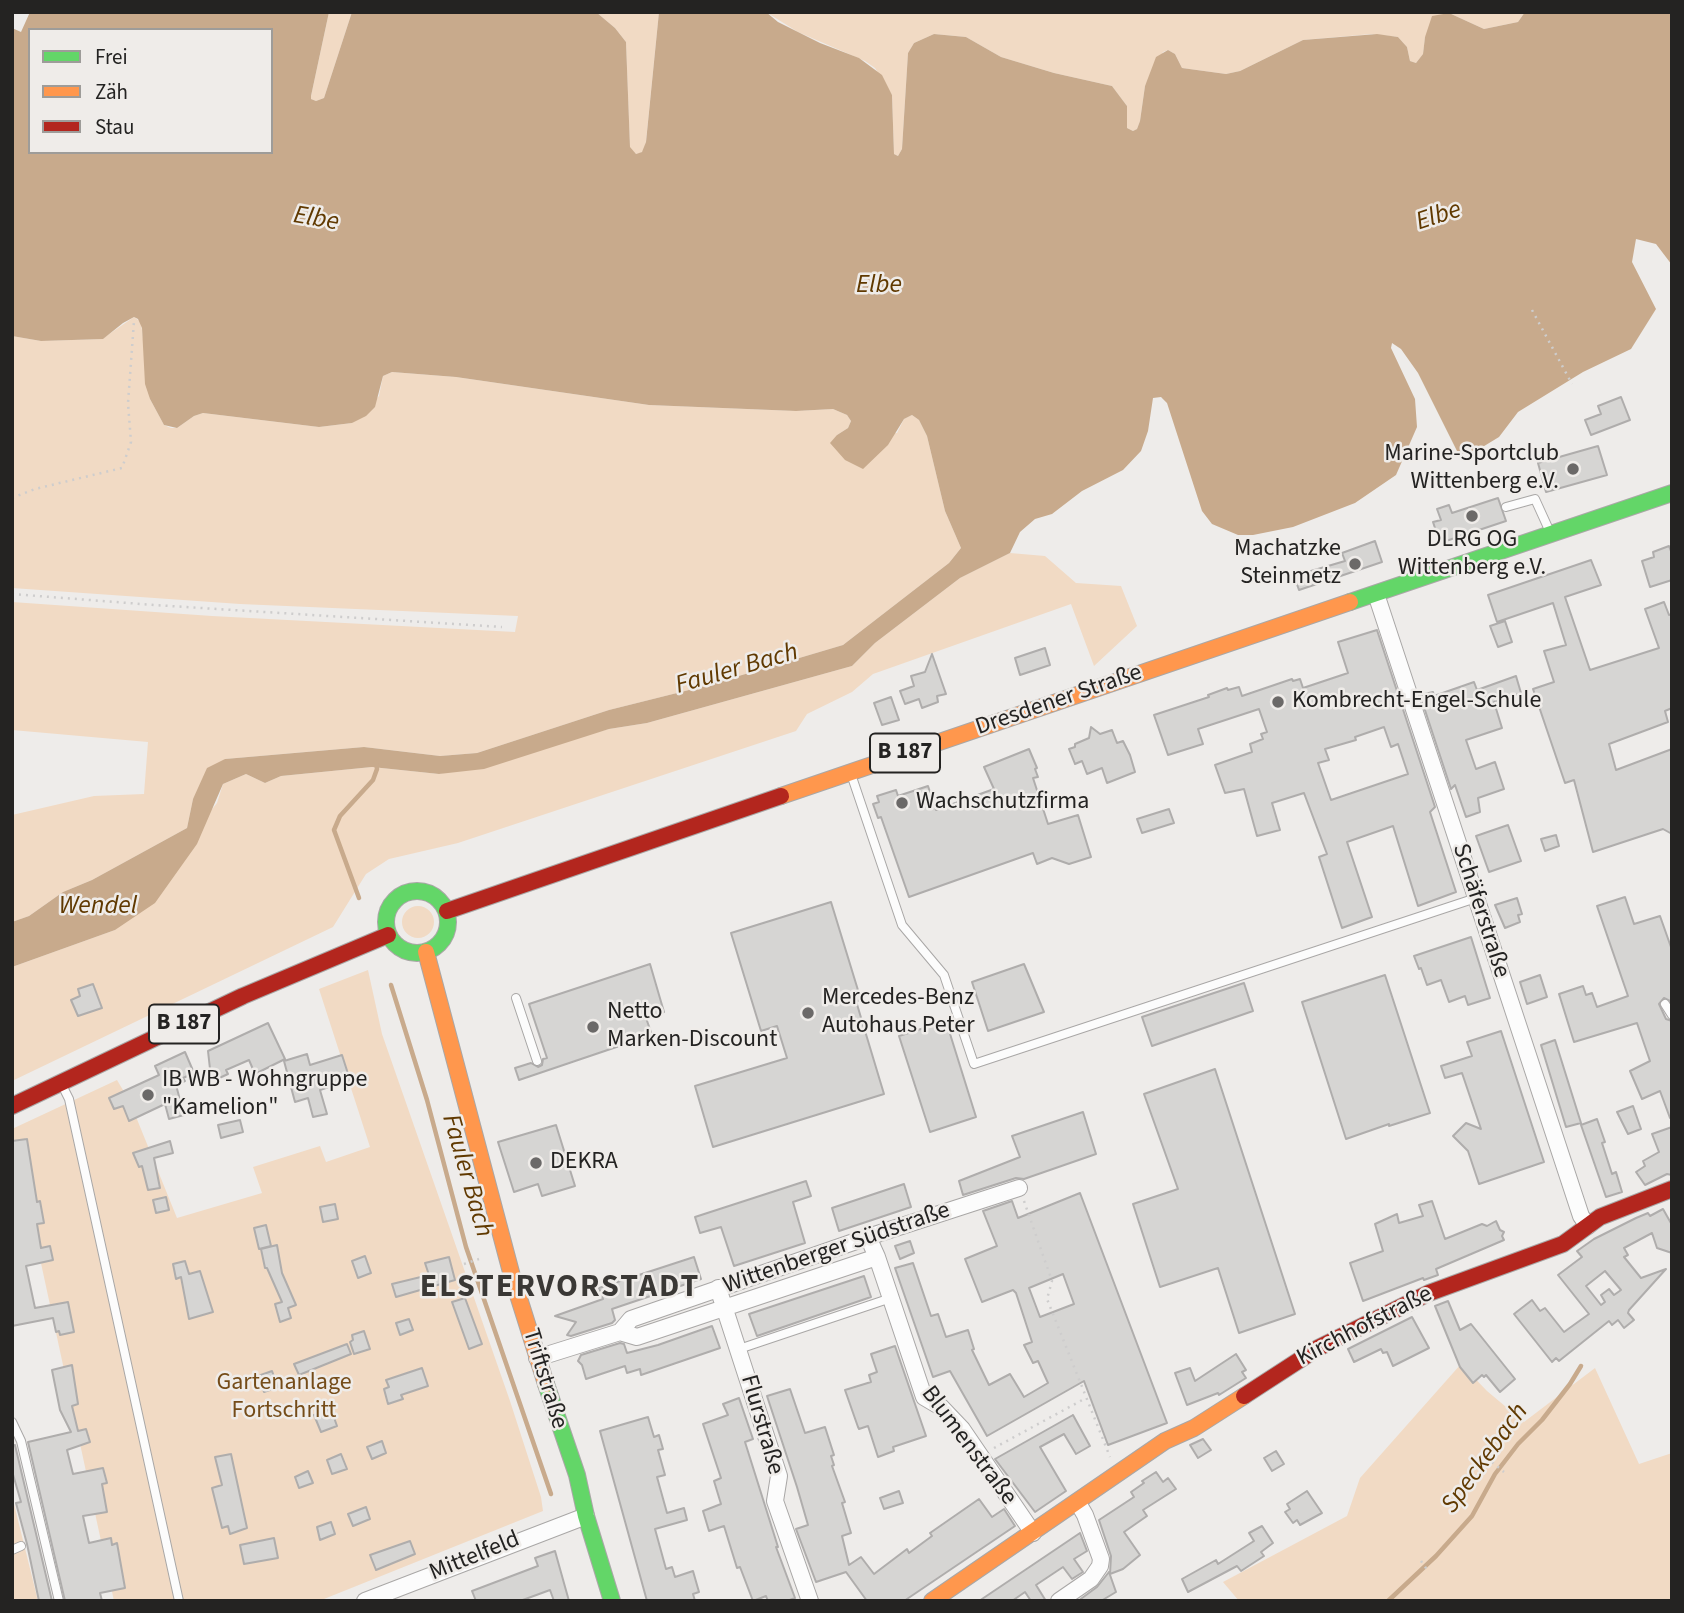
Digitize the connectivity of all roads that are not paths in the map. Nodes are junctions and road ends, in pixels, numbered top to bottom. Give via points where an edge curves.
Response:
1 (1672, 494) edge
2 (1506, 507) dead end
3 (1551, 534) junction
4 (1376, 594) junction
5 (850, 772) junction
6 (1476, 898) junction
7 (447, 911) junction
8 (388, 935) junction
9 (426, 952) junction
10 (516, 998) dead end
11 (1665, 1004) dead end
12 (1672, 1015) edge
13 (537, 1061) dead end
14 (61, 1083) junction
15 (12, 1106) edge
16 (1019, 1188) road end
17 (1672, 1189) edge
18 (1588, 1226) junction
19 (868, 1237) junction
20 (877, 1257) junction
21 (718, 1288) junction
22 (891, 1298) junction
23 (725, 1308) junction
24 (620, 1332) junction
25 (739, 1349) junction
26 (537, 1359) junction
27 (12, 1422) edge
28 (1078, 1503) junction
29 (586, 1516) junction
30 (1032, 1533) junction
31 (21, 1546) dead end
32 (12, 1550) edge
33 (59, 1601) edge
34 (179, 1601) edge
35 (365, 1601) edge
36 (612, 1601) edge
37 (810, 1601) edge
38 (932, 1601) edge
39 (1059, 1601) edge

1 - 3 main road, Dresdener Straße / B 187
2 - 3 lane via 1535,499
3 - 4 main road, Dresdener Straße / B 187
4 - 5 main road, Dresdener Straße / B 187
4 - 6 street, Schäferstraße
5 - 6 lane via 902,926 944,975 974,1064
5 - 7 main road, Dresdener Straße / B 187
6 - 18 street, Schäferstraße
7 - 8 main road via 430,893 405,893 388,910
7 - 9 main road via 445,936
8 - 9 main road via 408,952
8 - 14 main road, B 187 via 243,996
9 - 26 main road, Triftstraße
10 - 13 lane
11 - 12 lane
14 - 15 main road, B 187
14 - 34 lane via 69,1099
16 - 19 street, Wittenberger Südstraße
17 - 18 main road, Kirchhofstraße via 1611,1212
18 - 28 main road, Kirchhofstraße via 1563,1244 1429,1293 1318,1348 1194,1428 1165,1441
19 - 20 street, Blumenstraße
19 - 21 street, Wittenberger Südstraße
20 - 22 street, Blumenstraße
20 - 23 street, Wittenberger Südstraße
21 - 23 street, Flurstraße
21 - 24 street, Wittenberger Südstraße via 631,1318
22 - 25 lane
22 - 30 street, Blumenstraße via 924,1396 962,1429
23 - 24 street, Wittenberger Südstraße via 637,1338
23 - 25 street, Flurstraße
24 - 26 street, Wittenberger Südstraße
25 - 37 street, Flurstraße via 779,1476 775,1501
26 - 29 main road, Triftstraße
27 - 33 lane via 21,1441
28 - 30 main road, Kirchhofstraße
28 - 39 street via 1100,1566 1091,1579
29 - 35 street, Mittelfeld
29 - 36 main road, Triftstraße
30 - 38 main road, Kirchhofstraße
31 - 32 lane

